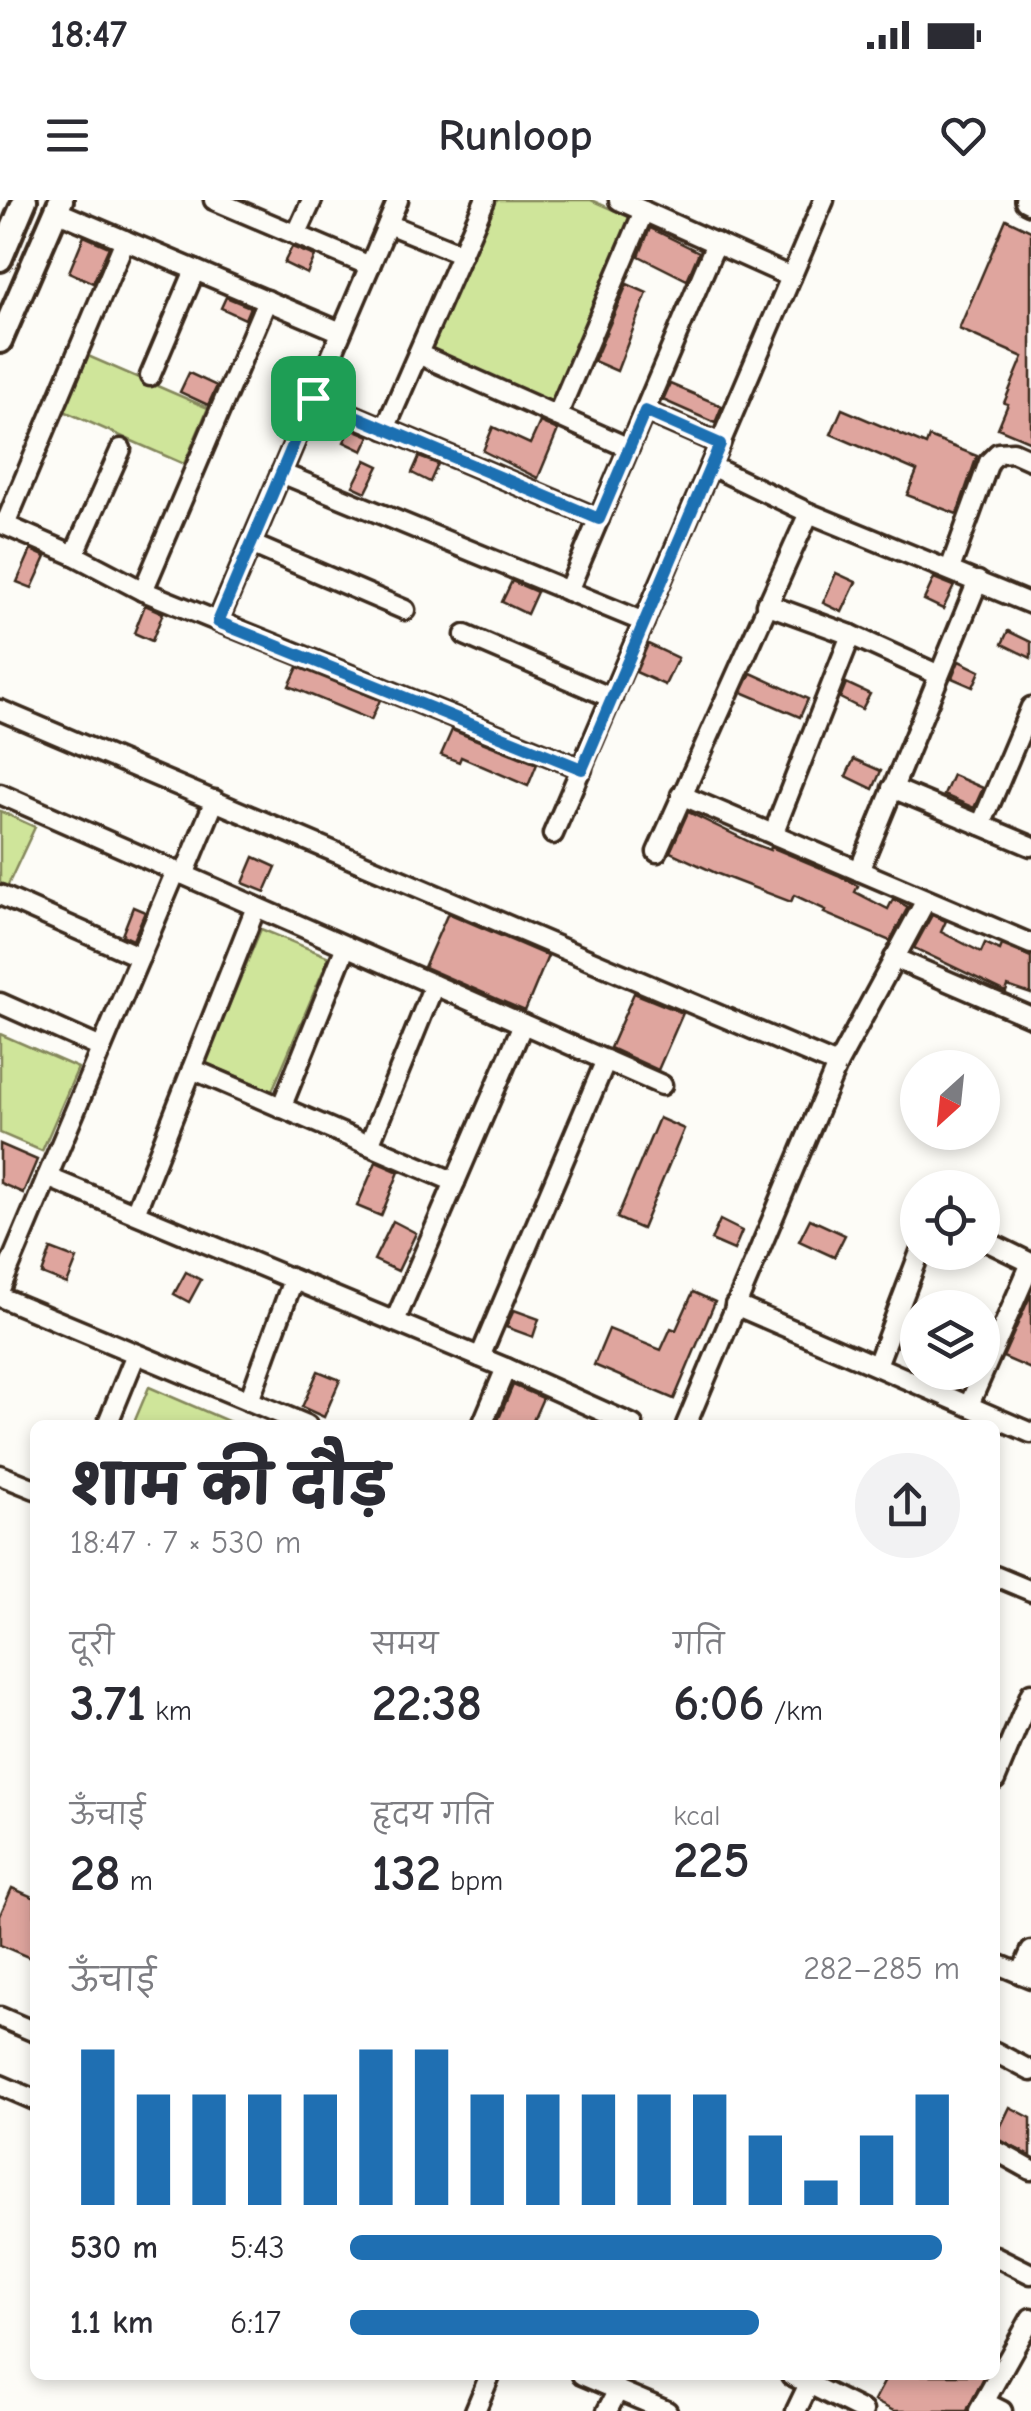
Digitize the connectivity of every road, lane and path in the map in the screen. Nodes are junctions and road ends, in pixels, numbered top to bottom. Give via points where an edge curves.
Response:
1 (25, 200) edge
2 (214, 200) edge
3 (312, 200) edge
4 (398, 200) edge
5 (486, 200) edge
6 (619, 200) edge
7 (819, 202) edge
8 (58, 205) edge
9 (644, 211) junction
10 (388, 224) junction
11 (296, 235) junction
12 (125, 240) junction
13 (716, 243) junction
14 (462, 254) junction
15 (0, 258) edge
16 (370, 266) junction
17 (195, 270) junction
18 (792, 277) junction
19 (267, 300) junction
20 (341, 332) junction
21 (0, 341) edge
22 (418, 354) junction
23 (150, 376) dead end
24 (313, 398) junction
25 (645, 411) junction
26 (557, 416) junction
27 (385, 429) junction
28 (720, 444) junction
29 (629, 448) junction
30 (121, 449) dead end
31 (1031, 460) edge
32 (710, 466) junction
33 (281, 474) junction
34 (809, 513) junction
35 (599, 519) junction
36 (2, 524) edge
37 (251, 544) junction
38 (74, 555) junction
39 (950, 569) junction
40 (978, 581) junction
41 (568, 590) junction
42 (142, 591) junction
43 (766, 604) junction
44 (1031, 604) edge
45 (405, 610) dead end
46 (218, 622) junction
47 (644, 622) junction
48 (465, 635) dead end
49 (851, 635) junction
50 (939, 675) junction
51 (612, 698) junction
52 (1031, 707) edge
53 (0, 710) edge
54 (582, 769) junction
55 (892, 788) junction
56 (0, 794) edge
57 (681, 795) junction
58 (215, 800) junction
59 (981, 826) junction
60 (553, 834) dead end
61 (773, 834) junction
62 (1031, 846) edge
63 (657, 852) dead end
64 (859, 871) junction
65 (180, 873) junction
66 (0, 894) edge
67 (926, 900) junction
68 (256, 906) junction
69 (1031, 944) edge
70 (346, 946) junction
71 (140, 957) junction
72 (894, 958) junction
73 (434, 985) junction
74 (0, 1003) edge
75 (1031, 1017) edge
76 (522, 1024) junction
77 (101, 1048) junction
78 (606, 1060) junction
79 (837, 1065) junction
80 (192, 1069) junction
81 (662, 1085) dead end
82 (281, 1108) junction
83 (369, 1145) junction
84 (47, 1177) junction
85 (455, 1182) junction
86 (134, 1213) junction
87 (1000, 1248) edge
88 (1031, 1263) edge
89 (913, 1270) edge
90 (294, 1280) junction
91 (0, 1289) edge
92 (0, 1297) edge
93 (736, 1305) junction
94 (395, 1322) junction
95 (136, 1354) junction
96 (480, 1357) junction
97 (877, 1365) junction
98 (506, 1368) junction
99 (249, 1401) junction
100 (969, 1405) junction
101 (109, 1420) edge
102 (295, 1420) edge
103 (484, 1420) edge
104 (622, 1420) edge
105 (688, 1420) edge
106 (1031, 1433) edge
107 (0, 1475) edge
108 (30, 1487) edge
109 (1031, 1566) edge
110 (1000, 1578) edge
111 (1026, 1589) edge
112 (1030, 1698) edge
113 (1000, 1768) edge
114 (1031, 1951) edge
115 (1000, 1965) edge
116 (1026, 1976) edge
117 (0, 2017) edge
118 (30, 2030) edge
119 (1000, 2055) edge
120 (1031, 2071) edge
121 (0, 2085) edge
122 (30, 2098) edge
123 (1000, 2153) edge
124 (1031, 2170) edge
125 (1000, 2258) edge
126 (1031, 2274) edge
127 (1031, 2318) edge
128 (1000, 2368) edge
129 (488, 2380) edge
130 (594, 2380) edge
131 (798, 2380) edge
132 (994, 2380) edge
133 (808, 2386) junction
134 (618, 2390) junction
135 (982, 2407) edge
136 (475, 2411) edge
137 (607, 2411) edge
138 (667, 2411) edge
139 (796, 2411) edge
140 (863, 2411) edge
141 (1002, 2411) edge

1 - 15 street
2 - 11 street
3 - 11 street
4 - 10 street
5 - 14 street
6 - 9 street
7 - 18 street
8 - 12 street
8 - 21 street
9 - 13 street
9 - 26 street
10 - 14 street
10 - 16 street
11 - 16 street
12 - 17 street
12 - 36 street
13 - 18 street
13 - 25 street
14 - 22 street
16 - 20 street
17 - 19 street
17 - 23 street
18 - 28 street
19 - 20 street
19 - 42 street
20 - 24 street
22 - 26 street
22 - 27 street
24 - 27 street
24 - 33 street
25 - 28 street
25 - 29 street
26 - 29 street
27 - 35 street
28 - 32 street
29 - 35 street
30 - 38 street
31 - 39 street via 1013,452 989,462
32 - 34 street
32 - 47 street
33 - 37 street
33 - 41 street
34 - 39 street
34 - 43 street
35 - 41 street
36 - 38 street
37 - 45 street
37 - 46 street
38 - 42 street
39 - 40 street
40 - 44 street
40 - 50 street
41 - 47 street
42 - 46 street
43 - 49 street
43 - 57 street
46 - 54 street
47 - 51 street
48 - 51 street
49 - 50 street
49 - 61 street
50 - 55 street
51 - 54 street
52 - 59 street
53 - 58 street
54 - 60 street
55 - 59 street
55 - 64 street
56 - 65 street
57 - 61 street
57 - 63 street
58 - 65 street
58 - 79 street
59 - 62 street
61 - 64 street
64 - 67 street
65 - 68 street
65 - 71 street
66 - 71 street
67 - 69 street
67 - 72 street
68 - 70 street
68 - 80 street
70 - 73 street
70 - 82 street
71 - 77 street
72 - 75 street
72 - 79 street
73 - 76 street
73 - 83 street
74 - 77 street
76 - 78 street
76 - 85 street
77 - 84 street
78 - 81 street
78 - 96 street
79 - 93 street
80 - 82 street
80 - 86 street
82 - 83 street
83 - 85 street
84 - 86 street
84 - 91 street
85 - 94 street
86 - 90 street
87 - 88 street
88 - 100 street
89 - 97 street
90 - 94 street
90 - 99 street
92 - 95 street
93 - 97 street
93 - 105 street
94 - 96 street
95 - 99 street
95 - 101 street
96 - 98 street
97 - 100 street
98 - 103 street
98 - 104 street
99 - 102 street
100 - 106 street
107 - 108 street
109 - 111 street
110 - 111 street
112 - 113 street
114 - 116 street
115 - 116 street
117 - 118 street
119 - 120 street
121 - 122 street
123 - 124 street
125 - 126 street
127 - 128 street
129 - 136 street
130 - 134 street
131 - 133 street
132 - 135 street
133 - 139 street
133 - 140 street
134 - 137 street
134 - 138 street
135 - 141 street

